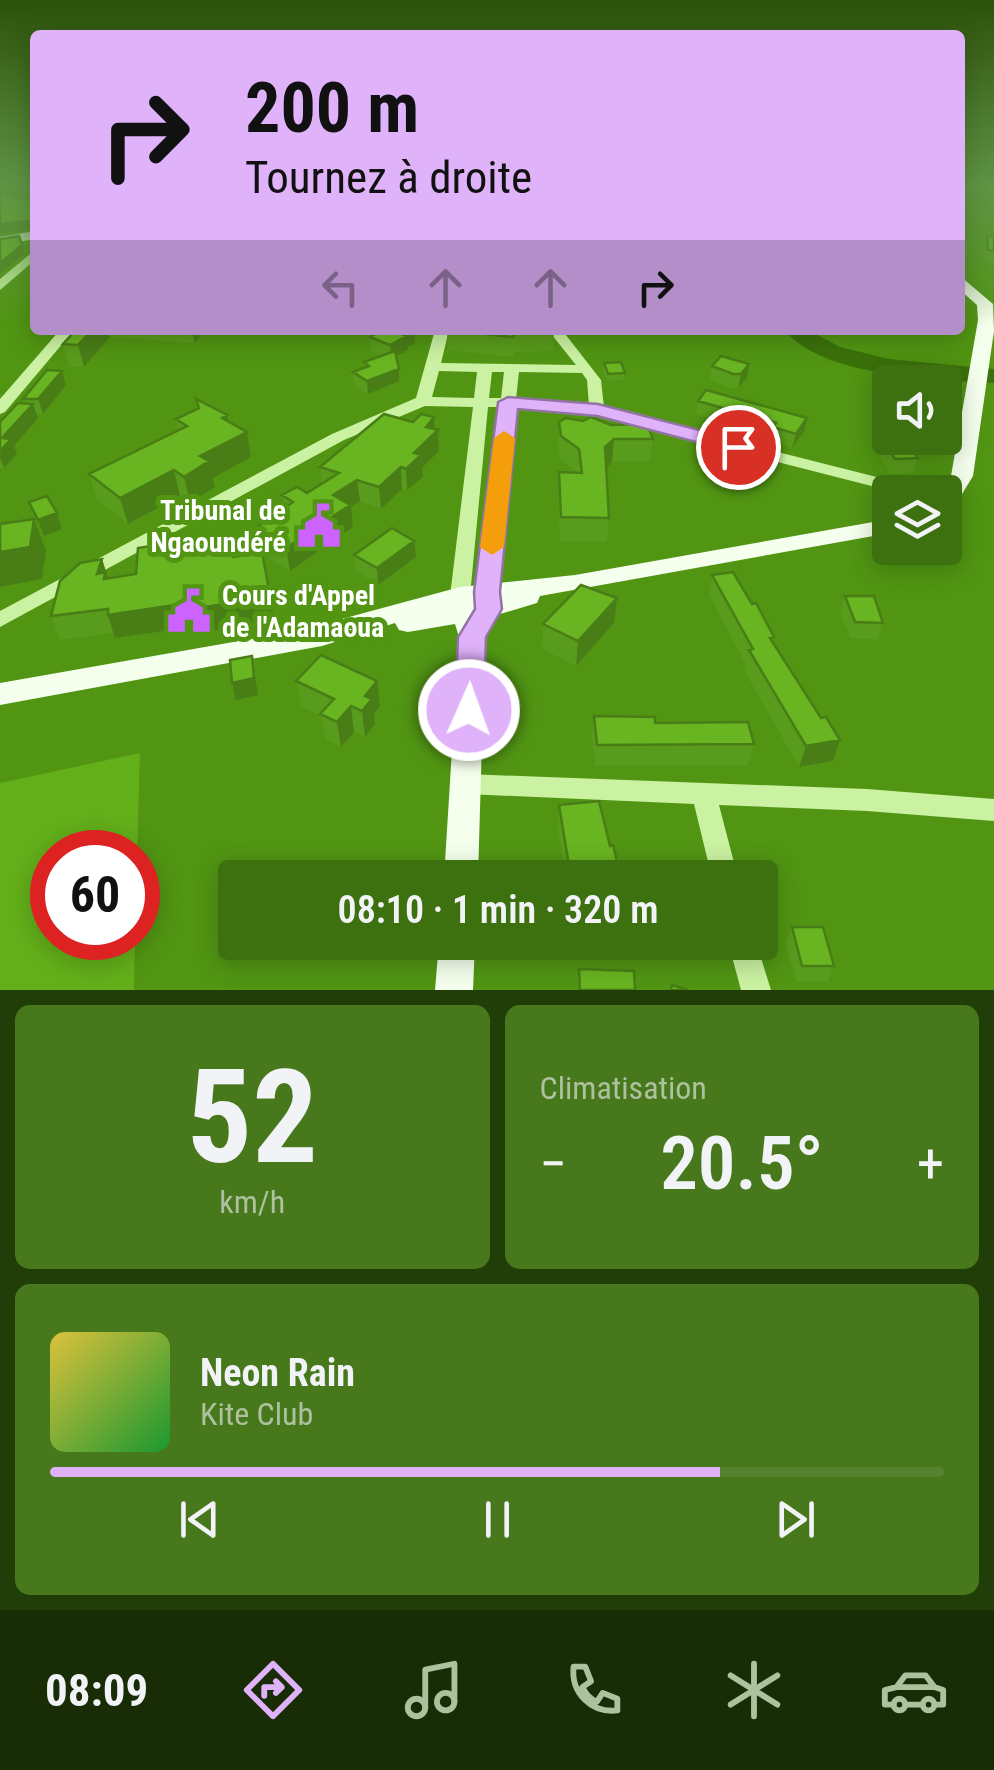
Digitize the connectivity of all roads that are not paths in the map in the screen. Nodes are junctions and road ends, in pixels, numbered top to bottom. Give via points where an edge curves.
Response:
1 (30, 236) edge
2 (0, 240) edge
3 (30, 259) edge
4 (965, 285) edge
5 (0, 286) edge
6 (989, 304) edge
7 (63, 335) edge
8 (441, 335) edge
9 (558, 335) edge
10 (432, 368) junction
11 (484, 368) junction
12 (512, 369) junction
13 (588, 369) junction
14 (4, 401) edge
15 (423, 401) junction
16 (480, 402) junction
17 (508, 402) junction
18 (598, 410) junction
19 (962, 476) edge
20 (872, 481) edge
21 (872, 529) edge
22 (474, 609) junction
23 (0, 620) edge
24 (0, 694) edge
25 (466, 784) junction
26 (704, 794) junction
27 (994, 810) edge
28 (462, 860) edge
29 (720, 860) edge
30 (456, 960) edge
31 (747, 960) edge
32 (454, 990) edge
33 (756, 990) edge

1 - 2 main road
3 - 5 street
4 - 6 main road
6 - 19 main road
7 - 14 street
8 - 10 street
9 - 13 street
10 - 11 street
10 - 15 street
11 - 12 street
11 - 16 street
12 - 13 street
12 - 17 street
13 - 18 street
15 - 16 street
15 - 23 street via 338,437
16 - 17 street
16 - 22 street
17 - 18 street
17 - 22 street
18 - 20 street
21 - 22 main road via 575,583
22 - 24 main road
22 - 25 main road
25 - 26 street
25 - 28 main road
26 - 27 street
26 - 29 street
30 - 32 main road
31 - 33 street

